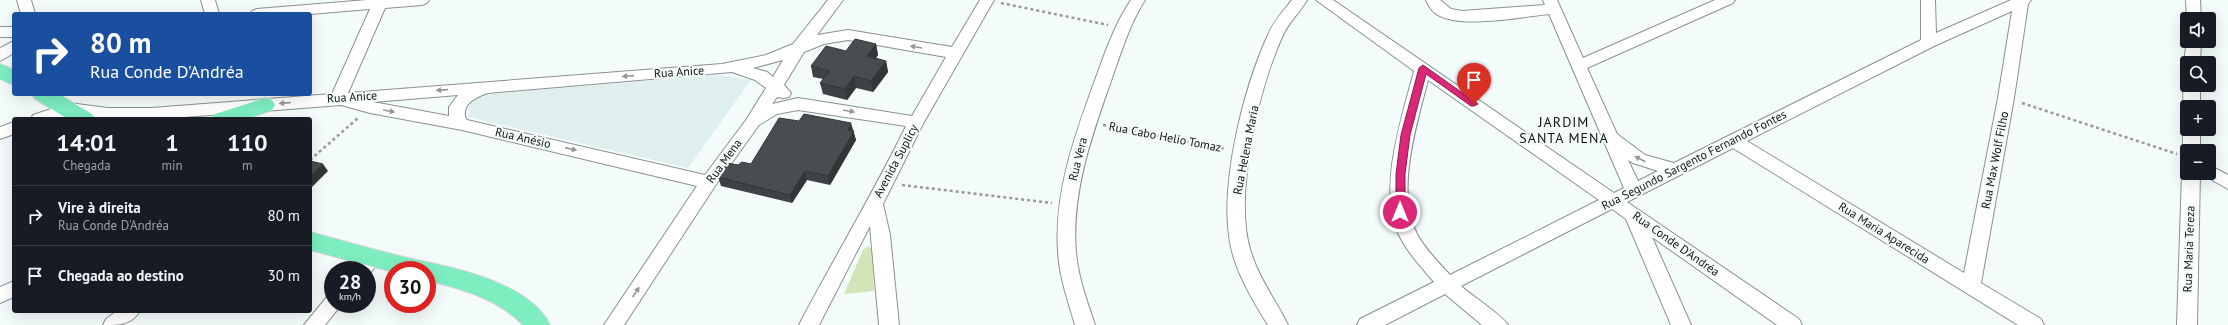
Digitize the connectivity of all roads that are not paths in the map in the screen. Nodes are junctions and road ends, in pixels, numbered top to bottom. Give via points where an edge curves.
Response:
1 (24, 0) edge
2 (208, 0) edge
3 (422, 0) edge
4 (987, 0) edge
5 (1138, 0) edge
6 (1300, 0) edge
7 (1323, 0) edge
8 (1433, 0) edge
9 (1690, 0) edge
10 (1728, 0) edge
11 (1928, 0) edge
12 (2193, 0) edge
13 (2023, 1) edge
14 (835, 2) edge
15 (380, 3) junction
16 (1552, 4) edge
17 (27, 12) edge
18 (211, 12) edge
19 (279, 12) edge
20 (2193, 12) edge
21 (1698, 13) junction
22 (1995, 13) junction
23 (0, 32) edge
24 (12, 32) edge
25 (2016, 33) junction
26 (848, 35) junction
27 (1929, 42) junction
28 (798, 49) junction
29 (955, 54) junction
30 (4, 58) edge
31 (1580, 65) junction
32 (1423, 68) junction
33 (722, 69) junction
34 (12, 74) edge
35 (492, 86) junction
36 (774, 86) junction
37 (45, 96) edge
38 (338, 98) junction
39 (265, 104) junction
40 (810, 104) junction
41 (76, 114) edge
42 (54, 117) edge
43 (229, 117) edge
44 (916, 122) junction
45 (462, 124) junction
46 (752, 124) junction
47 (12, 129) edge
48 (0, 132) edge
49 (1611, 138) junction
50 (1734, 141) junction
51 (1674, 169) junction
52 (2216, 175) edge
53 (2191, 180) edge
54 (709, 182) junction
55 (2228, 183) edge
56 (1633, 190) junction
57 (1614, 200) junction
58 (874, 204) junction
59 (1633, 214) junction
60 (312, 242) edge
61 (363, 261) edge
62 (436, 274) edge
63 (1446, 285) junction
64 (1971, 287) junction
65 (128, 313) edge
66 (324, 313) edge
67 (532, 322) edge
68 (113, 325) edge
69 (314, 325) edge
70 (614, 325) edge
71 (809, 325) edge
72 (889, 325) edge
73 (1085, 325) edge
74 (1278, 325) edge
75 (1367, 325) edge
76 (1498, 325) edge
77 (1681, 325) edge
78 (1792, 325) edge
79 (2034, 325) edge
80 (2187, 325) edge

1 - 17 street
2 - 18 street
3 - 15 street
4 - 29 street, Avenida Suplicy
5 - 73 street, Rua Vera via 1123,28 1088,122 1075,164 1068,204 1067,252 1077,301
6 - 74 street, Rua Helena Maria via 1276,34 1261,74 1242,153 1235,208 1238,236 1246,266
7 - 32 street, Rua Conde D'Andréa
8 - 16 street via 1437,7 1450,15 1470,15
9 - 21 street
10 - 21 street
11 - 27 street
12 - 20 street
13 - 22 street, Rua Segundo Sargento Fernando Fontes
13 - 25 street, Rua Max Wolf Filho
14 - 26 street via 832,11 835,24
14 - 28 street, Rua Mena
15 - 19 street
15 - 38 street
16 - 31 street
21 - 31 street
22 - 25 street
22 - 27 street, Rua Segundo Sargento Fernando Fontes
23 - 24 street
25 - 64 street, Rua Max Wolf Filho
26 - 28 street, Rua Anice via 821,39
29 -> 26 street, Rua Anice
27 - 50 street, Rua Segundo Sargento Fernando Fontes
28 - 33 street, Rua Anice via 769,60
28 - 36 street, Rua Mena
29 - 44 street, Avenida Suplicy
30 - 34 main road
31 - 49 street
32 - 57 street, Rua Conde D'Andréa
32 - 63 street via 1405,135 1400,212 1412,242
33 -> 35 street, Rua Anice
33 - 36 street, Rua Anice via 753,72
35 -> 38 street, Rua Anice
35 - 45 street, Rua Anice via 475,92 461,102 456,115
36 - 40 street via 791,98
36 - 46 street, Rua Mena
37 - 41 main road
38 -> 39 street, Rua Anice
38 -> 45 street, Rua Anésio via 370,107
39 - 41 street, Rua Anice via 122,114
39 - 43 main road
40 -> 44 street
40 - 46 street via 784,106 772,110
41 - 42 street
44 - 58 street, Avenida Suplicy
45 -> 54 street, Rua Anésio
46 - 54 street, Rua Mena
47 - 48 street
51 -> 49 street via 1639,159
49 - 56 street
50 - 51 street, Rua Segundo Sargento Fernando Fontes
50 - 64 street, Rua Maria Aparecida
51 - 56 street, Rua Segundo Sargento Fernando Fontes
52 - 55 street
53 - 80 street, Rua Maria Tereza
70 -> 54 street, Rua Mena
56 - 57 street, Rua Segundo Sargento Fernando Fontes
57 - 59 street, Rua Conde D'Andréa
57 - 63 street, Rua Segundo Sargento Fernando Fontes
58 - 71 street, Avenida Suplicy
58 - 72 street via 881,235
59 - 77 street
59 - 78 street, Rua Conde D'Andréa
60 - 61 main road
62 - 67 main road via 486,288 510,300
63 - 75 street, Rua Segundo Sargento Fernando Fontes
63 - 76 street
64 - 79 street, Rua Maria Aparecida
65 - 68 street
66 - 69 street

